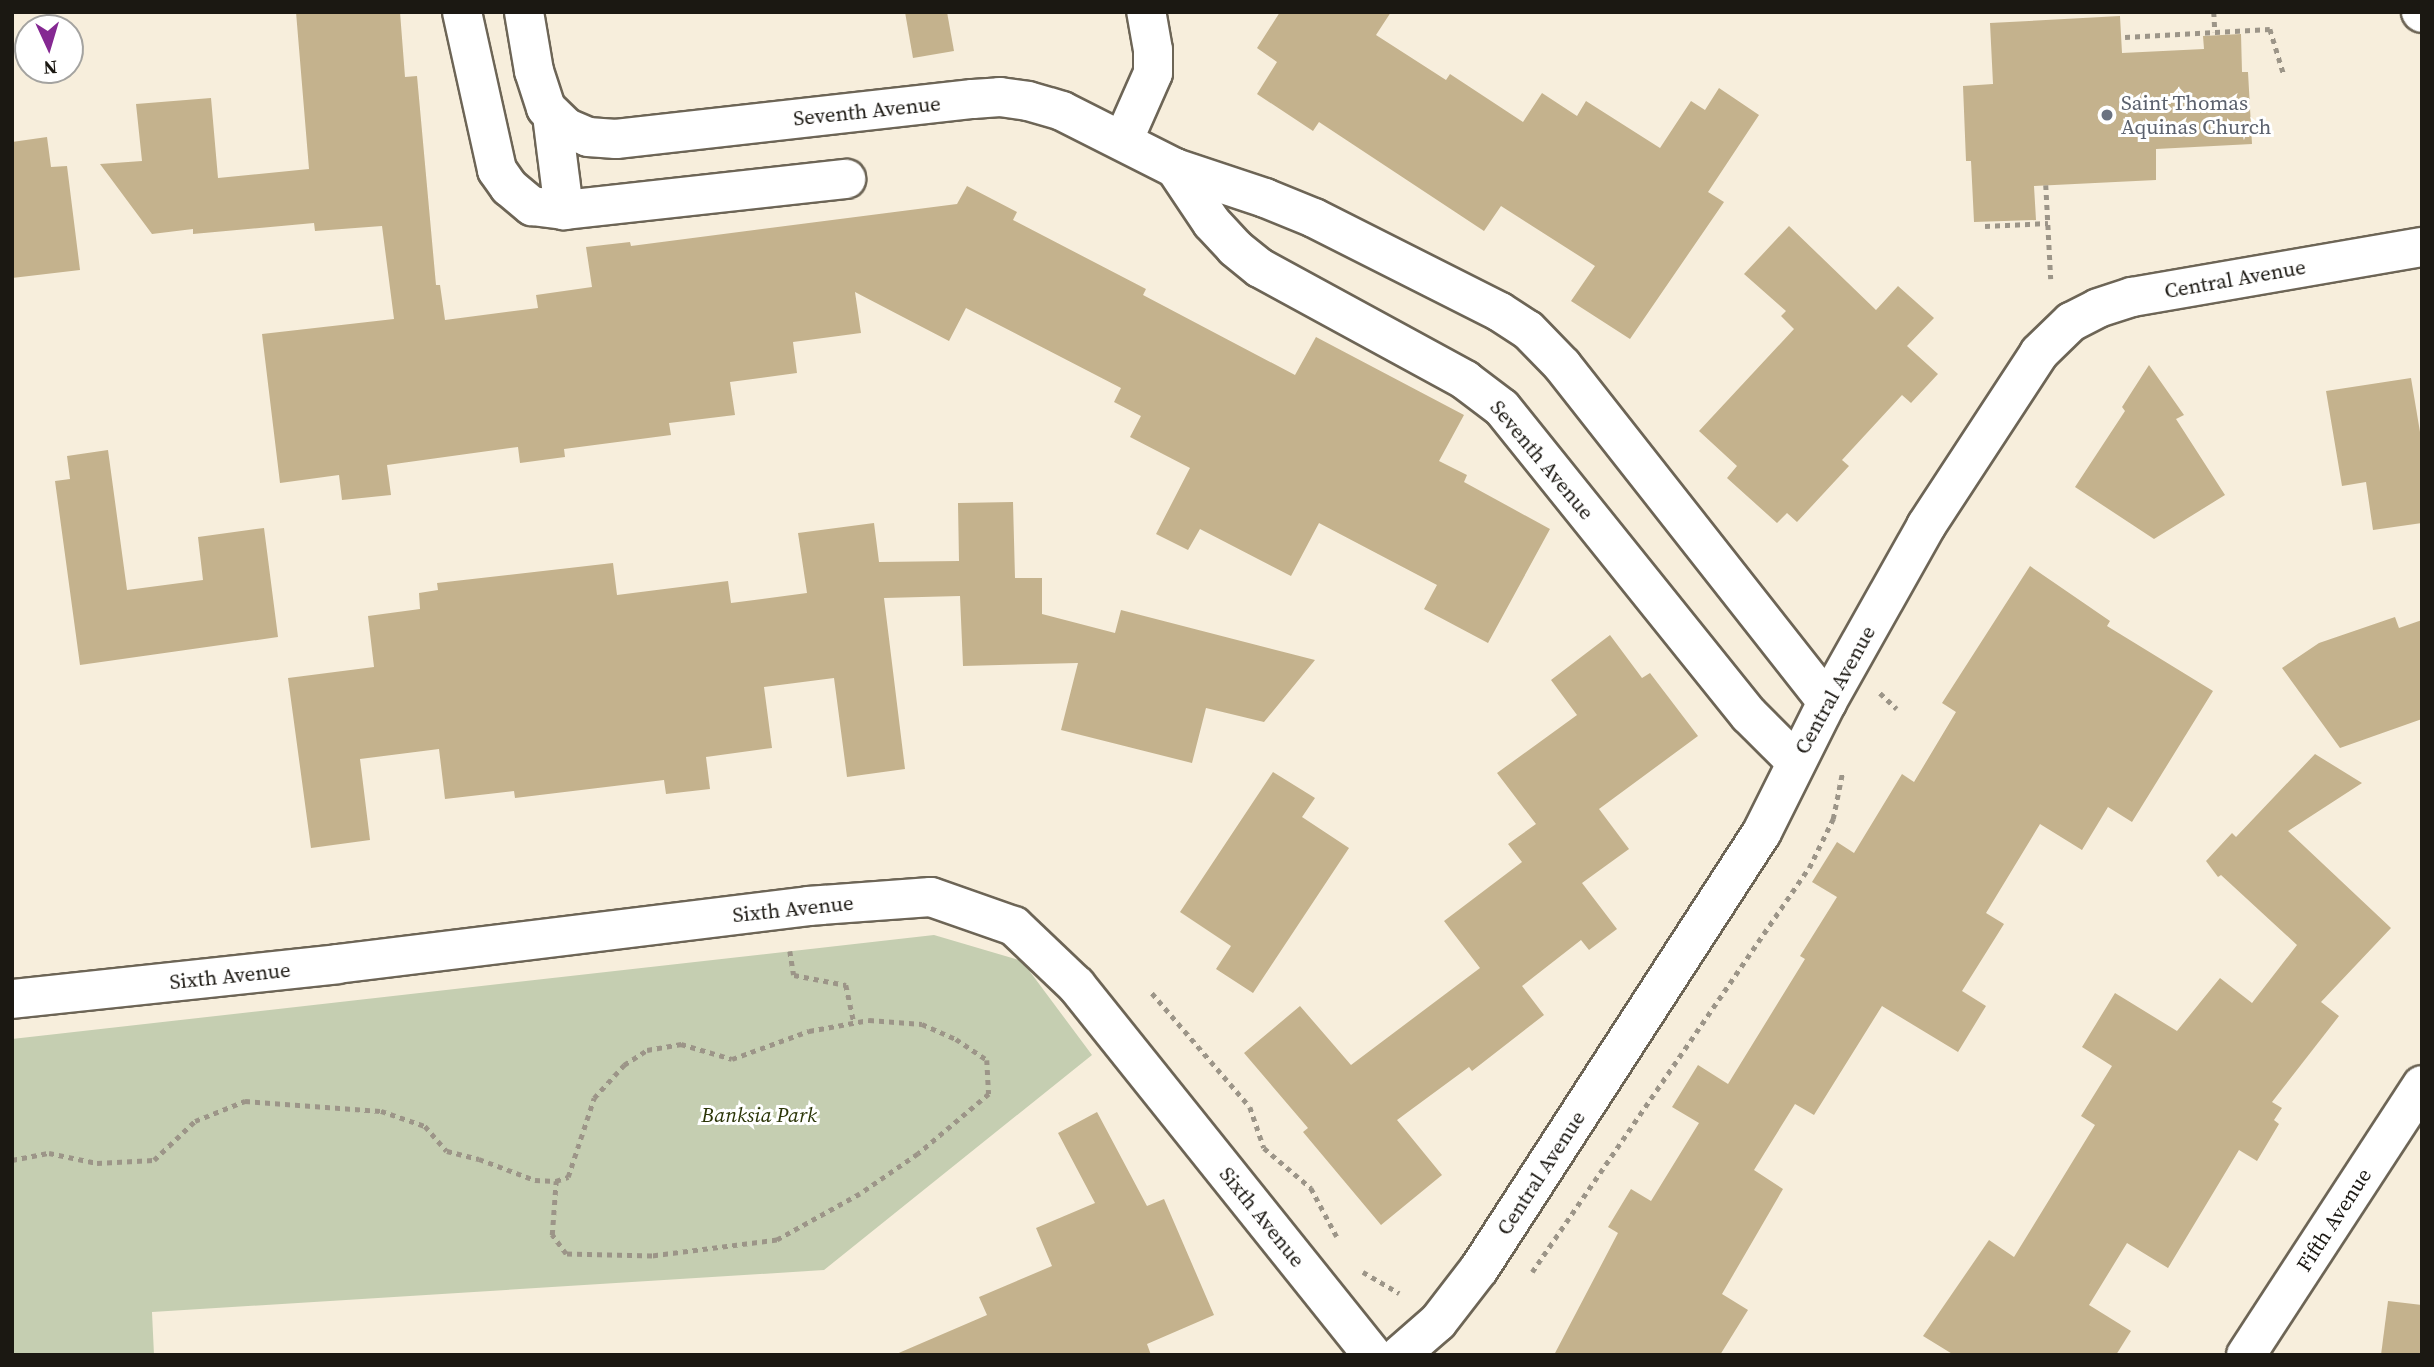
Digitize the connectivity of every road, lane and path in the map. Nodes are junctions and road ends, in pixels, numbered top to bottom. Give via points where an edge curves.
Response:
1 (462, 12) edge
2 (524, 12) edge
3 (1146, 12) edge
4 (2214, 12) edge
5 (2215, 32) junction
6 (2126, 37) dead end
7 (2284, 75) dead end
8 (552, 115) junction
9 (1123, 141) junction
10 (1175, 168) junction
11 (846, 179) dead end
12 (2046, 186) dead end
13 (564, 210) junction
14 (2048, 223) junction
15 (1985, 226) dead end
16 (2422, 247) edge
17 (2050, 279) dead end
18 (1827, 702) junction
19 (1892, 704) dead end
20 (1897, 709) dead end
21 (1796, 762) junction
22 (1839, 791) dead end
23 (791, 953) dead end
24 (1152, 993) dead end
25 (12, 999) edge
26 (854, 1023) junction
27 (2422, 1085) edge
28 (12, 1160) edge
29 (556, 1181) junction
30 (1341, 1243) dead end
31 (1356, 1262) dead end
32 (1529, 1277) dead end
33 (1399, 1293) dead end
34 (1373, 1355) edge
35 (1399, 1355) edge
36 (2246, 1355) edge

1 - 13 street via 499,175 532,206
2 - 8 street via 538,88
3 - 9 street via 1153,74
4 - 5 path
5 - 6 path
5 - 7 path via 2270,29
8 - 9 street, Seventh Avenue via 574,131 609,139 1000,97 1062,111
8 - 13 street
9 - 10 street, Seventh Avenue
10 - 18 street, Seventh Avenue via 1314,218 1528,330 1562,365
10 - 21 street, Seventh Avenue via 1212,223 1260,268 1465,380 1502,408 1749,715
11 - 13 street
12 - 14 path
14 - 15 path
14 - 17 path
16 - 18 street, Central Avenue via 2132,297 2071,322 2039,353 1947,493
18 - 21 street, Central Avenue
19 - 20 path
21 - 35 street, Central Avenue via 1762,832 1479,1269 1438,1322
22 - 32 path via 1833,819 1809,869
23 - 26 path via 794,975 846,985
24 - 30 path via 1250,1107 1264,1148 1311,1188
25 - 34 street, Sixth Avenue via 808,906 931,897 1014,926 1076,985
26 - 29 path via 809,1031 732,1059 681,1044 647,1050 624,1065 594,1098 568,1177
26 - 29 path via 922,1024 956,1039 987,1060 989,1094 918,1154 860,1194 777,1240 665,1255 566,1254 552,1235
27 - 36 street, Fifth Avenue
28 - 29 path via 49,1153 97,1163 154,1160 195,1121 244,1101 381,1111 425,1126 447,1151 536,1180
31 - 33 path

